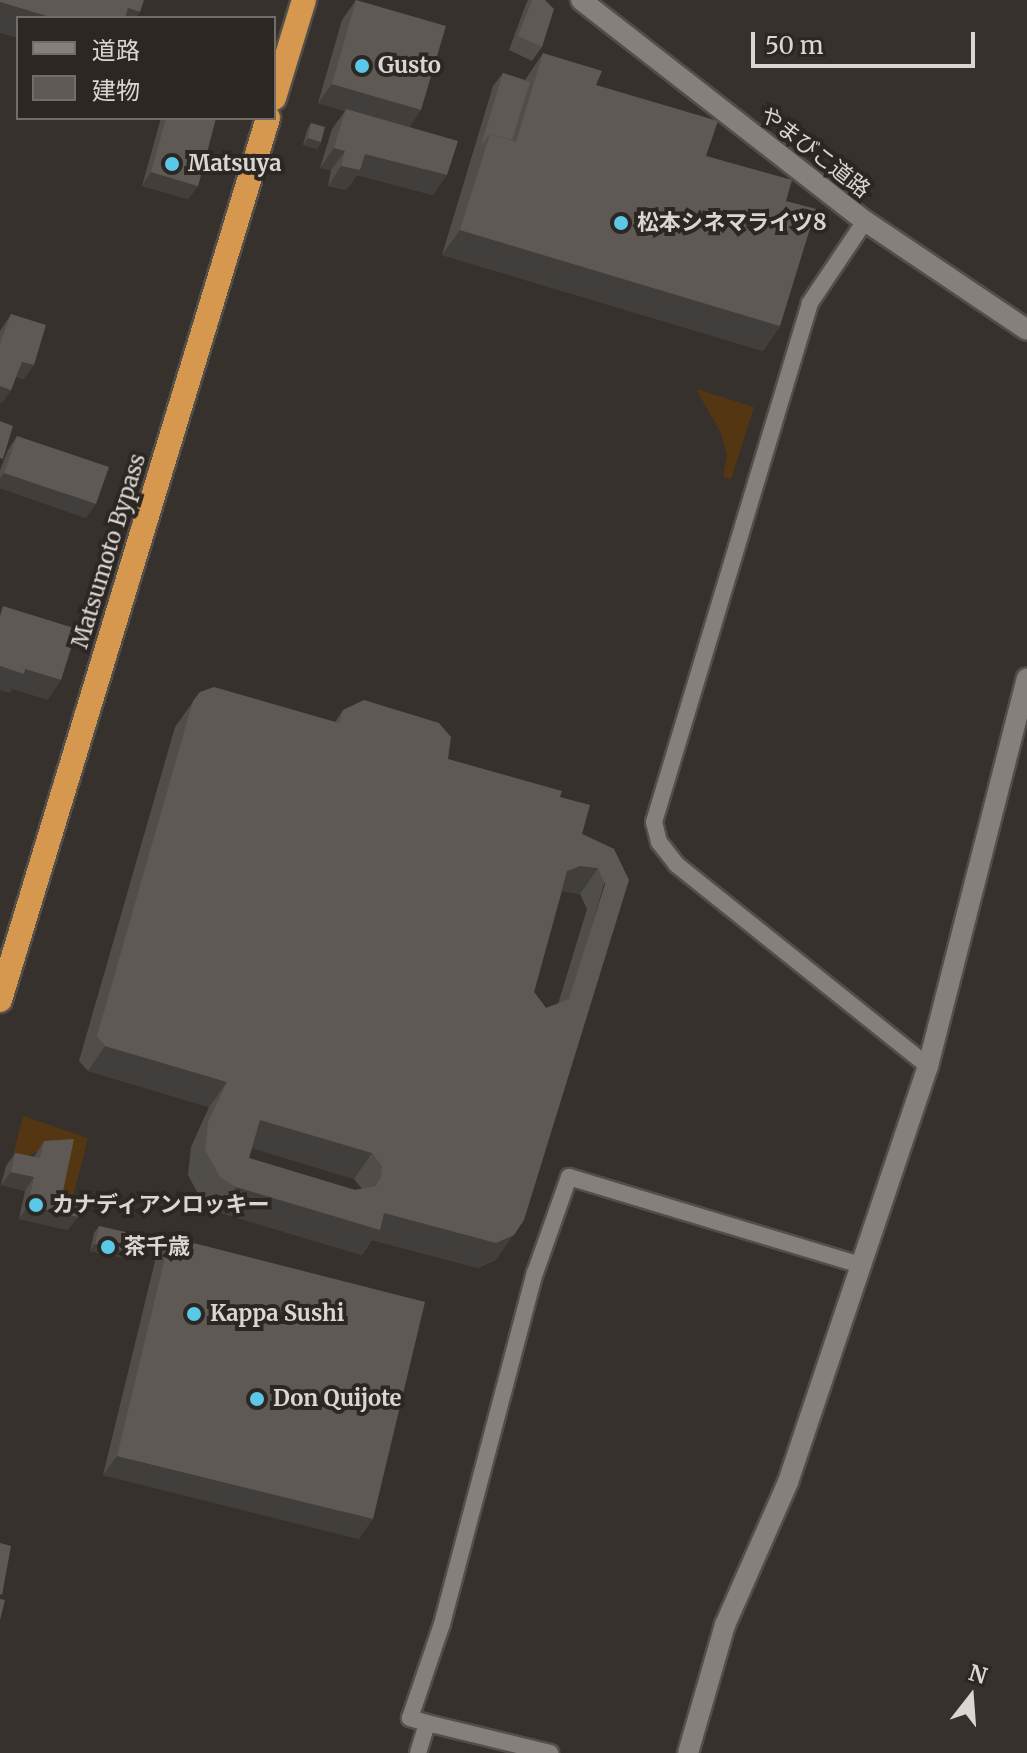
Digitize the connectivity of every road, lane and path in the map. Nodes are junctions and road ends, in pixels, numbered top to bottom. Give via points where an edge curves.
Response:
1 (304, 0) edge
2 (581, 0) edge
3 (276, 91) edge
4 (267, 120) edge
5 (865, 221) junction
6 (1027, 330) edge
7 (1027, 678) edge
8 (0, 1000) edge
9 (928, 1066) junction
10 (860, 1265) junction
11 (427, 1723) junction
12 (418, 1753) edge
13 (550, 1753) edge
14 (688, 1753) edge

1 - 3 highway
2 - 5 street, やまびこ道路
4 - 8 highway, Matsumoto Bypass
5 - 6 street, やまびこ道路
5 - 9 lane via 810,303 654,822 659,842 677,865
7 - 9 street
9 - 10 street
10 - 11 lane via 569,1177 535,1273 442,1624 410,1718
10 - 14 street via 788,1482 725,1625
11 - 12 lane
11 - 13 lane

